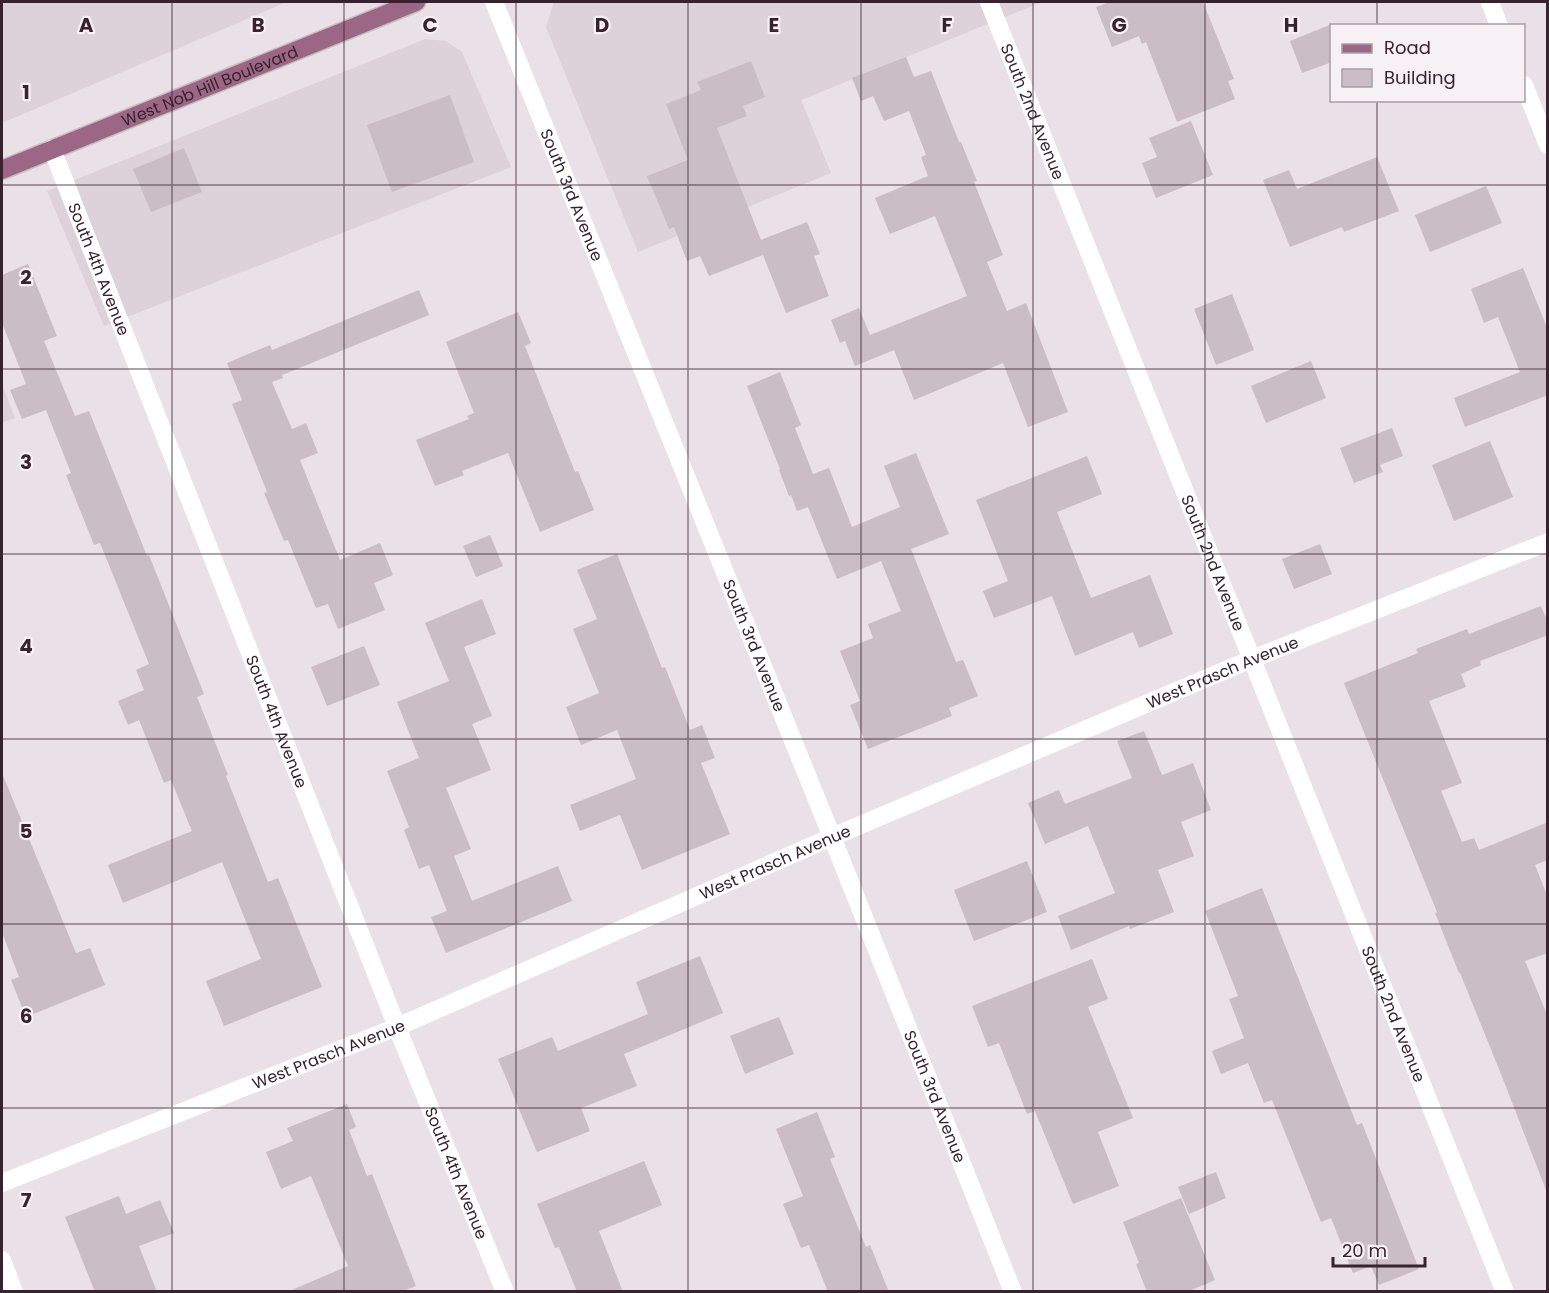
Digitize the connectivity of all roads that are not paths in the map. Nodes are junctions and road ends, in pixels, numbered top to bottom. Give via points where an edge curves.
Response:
1 (416, 2) edge
2 (494, 2) edge
3 (989, 2) edge
4 (1490, 2) edge
5 (1498, 24) edge
6 (1525, 88) edge
7 (1548, 145) edge
8 (52, 149) junction
9 (2, 170) edge
10 (1548, 542) edge
11 (1252, 659) junction
12 (832, 837) junction
13 (397, 1027) junction
14 (2, 1183) edge
15 (2, 1260) edge
16 (14, 1292) edge
17 (505, 1292) edge
18 (1013, 1292) edge
19 (1505, 1292) edge

1 - 8 main road, West Nob Hill Boulevard
2 - 12 street, South 3rd Avenue
3 - 11 street, South 2nd Avenue
4 - 5 street
6 - 7 street
8 - 9 main road, West Nob Hill Boulevard
8 - 13 street, South 4th Avenue
10 - 11 street, West Prasch Avenue
11 - 12 street, West Prasch Avenue
11 - 19 street, South 2nd Avenue
12 - 13 street, West Prasch Avenue
12 - 18 street, South 3rd Avenue
13 - 14 street, West Prasch Avenue
13 - 17 street, South 4th Avenue
15 - 16 street

